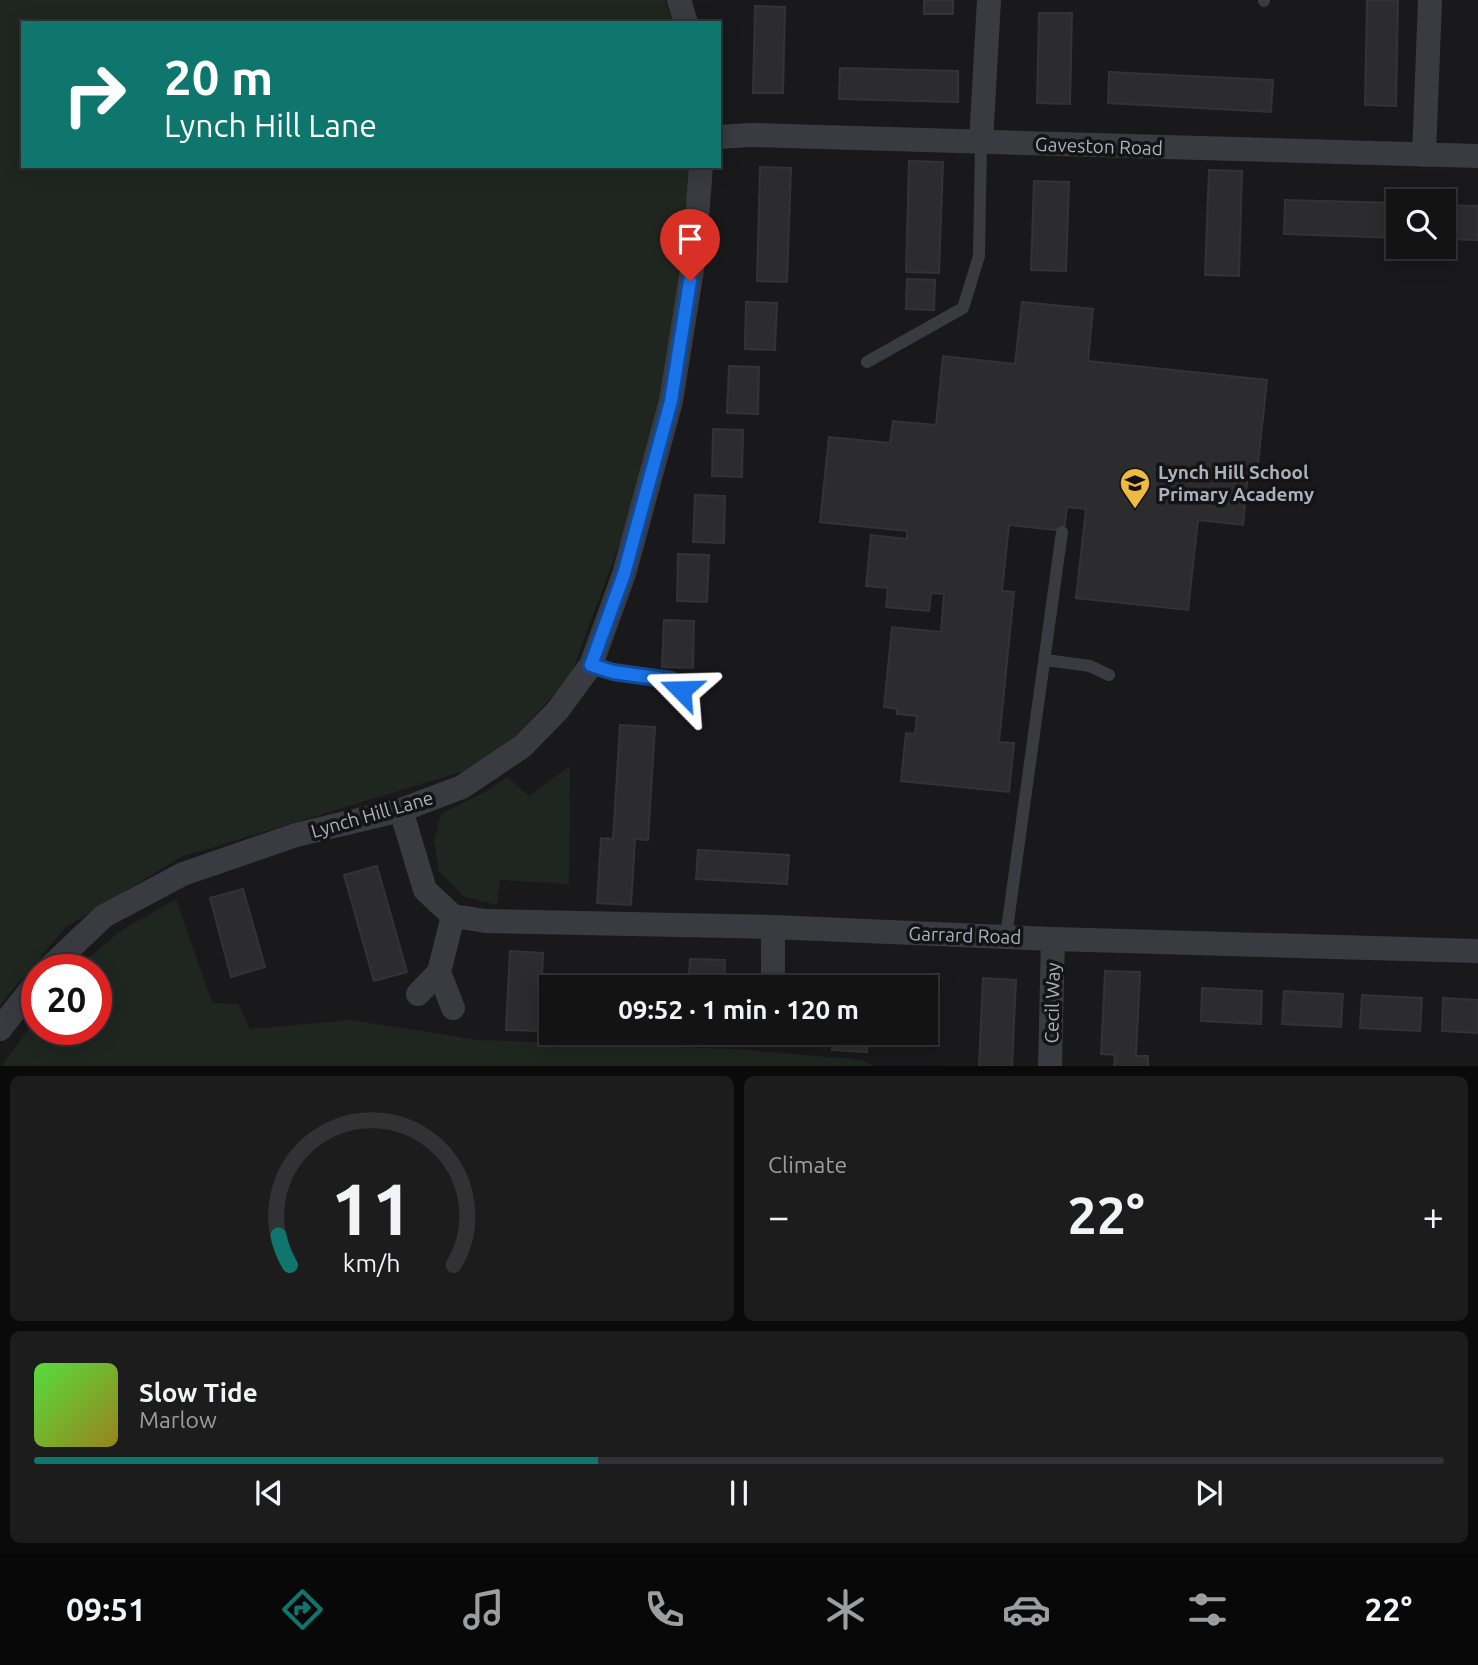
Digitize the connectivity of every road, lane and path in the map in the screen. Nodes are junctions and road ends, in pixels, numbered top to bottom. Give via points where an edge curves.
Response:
1 (678, 0) edge
2 (989, 0) edge
3 (1430, 0) edge
4 (685, 21) edge
5 (721, 137) edge
6 (981, 142) junction
7 (1424, 155) junction
8 (1478, 156) edge
9 (701, 168) edge
10 (867, 362) dead end
11 (1062, 532) dead end
12 (1046, 660) junction
13 (591, 665) junction
14 (1109, 675) dead end
15 (692, 700) dead end
16 (401, 810) junction
17 (453, 916) junction
18 (773, 927) junction
19 (1006, 936) junction
20 (1053, 939) junction
21 (1478, 951) edge
22 (64, 954) edge
23 (439, 972) junction
24 (773, 975) edge
25 (418, 994) dead end
26 (21, 1002) edge
27 (453, 1008) dead end
28 (0, 1029) edge
29 (1050, 1066) edge

1 - 4 street
2 - 6 street
3 - 7 street
5 - 6 street, Gaveston Road
6 - 7 street, Gaveston Road
6 - 10 lane via 979,256 963,308
7 - 8 street, Gaveston Road
9 - 13 street, Lynch Hill Lane via 694,257 671,401 624,574
11 - 12 lane
12 - 14 lane via 1090,666
12 - 19 lane
13 - 15 lane via 671,680
13 - 16 street, Lynch Hill Lane via 558,710 523,746 462,787
16 - 17 street via 425,890
16 - 22 street, Lynch Hill Lane via 296,835 183,874 104,916
17 - 18 street, Garrard Road
17 - 23 street
18 - 19 street, Garrard Road
18 - 24 street
19 - 20 street, Garrard Road
20 - 21 street, Garrard Road
20 - 29 street, Cecil Way
23 - 25 street
23 - 27 street
26 - 28 street

